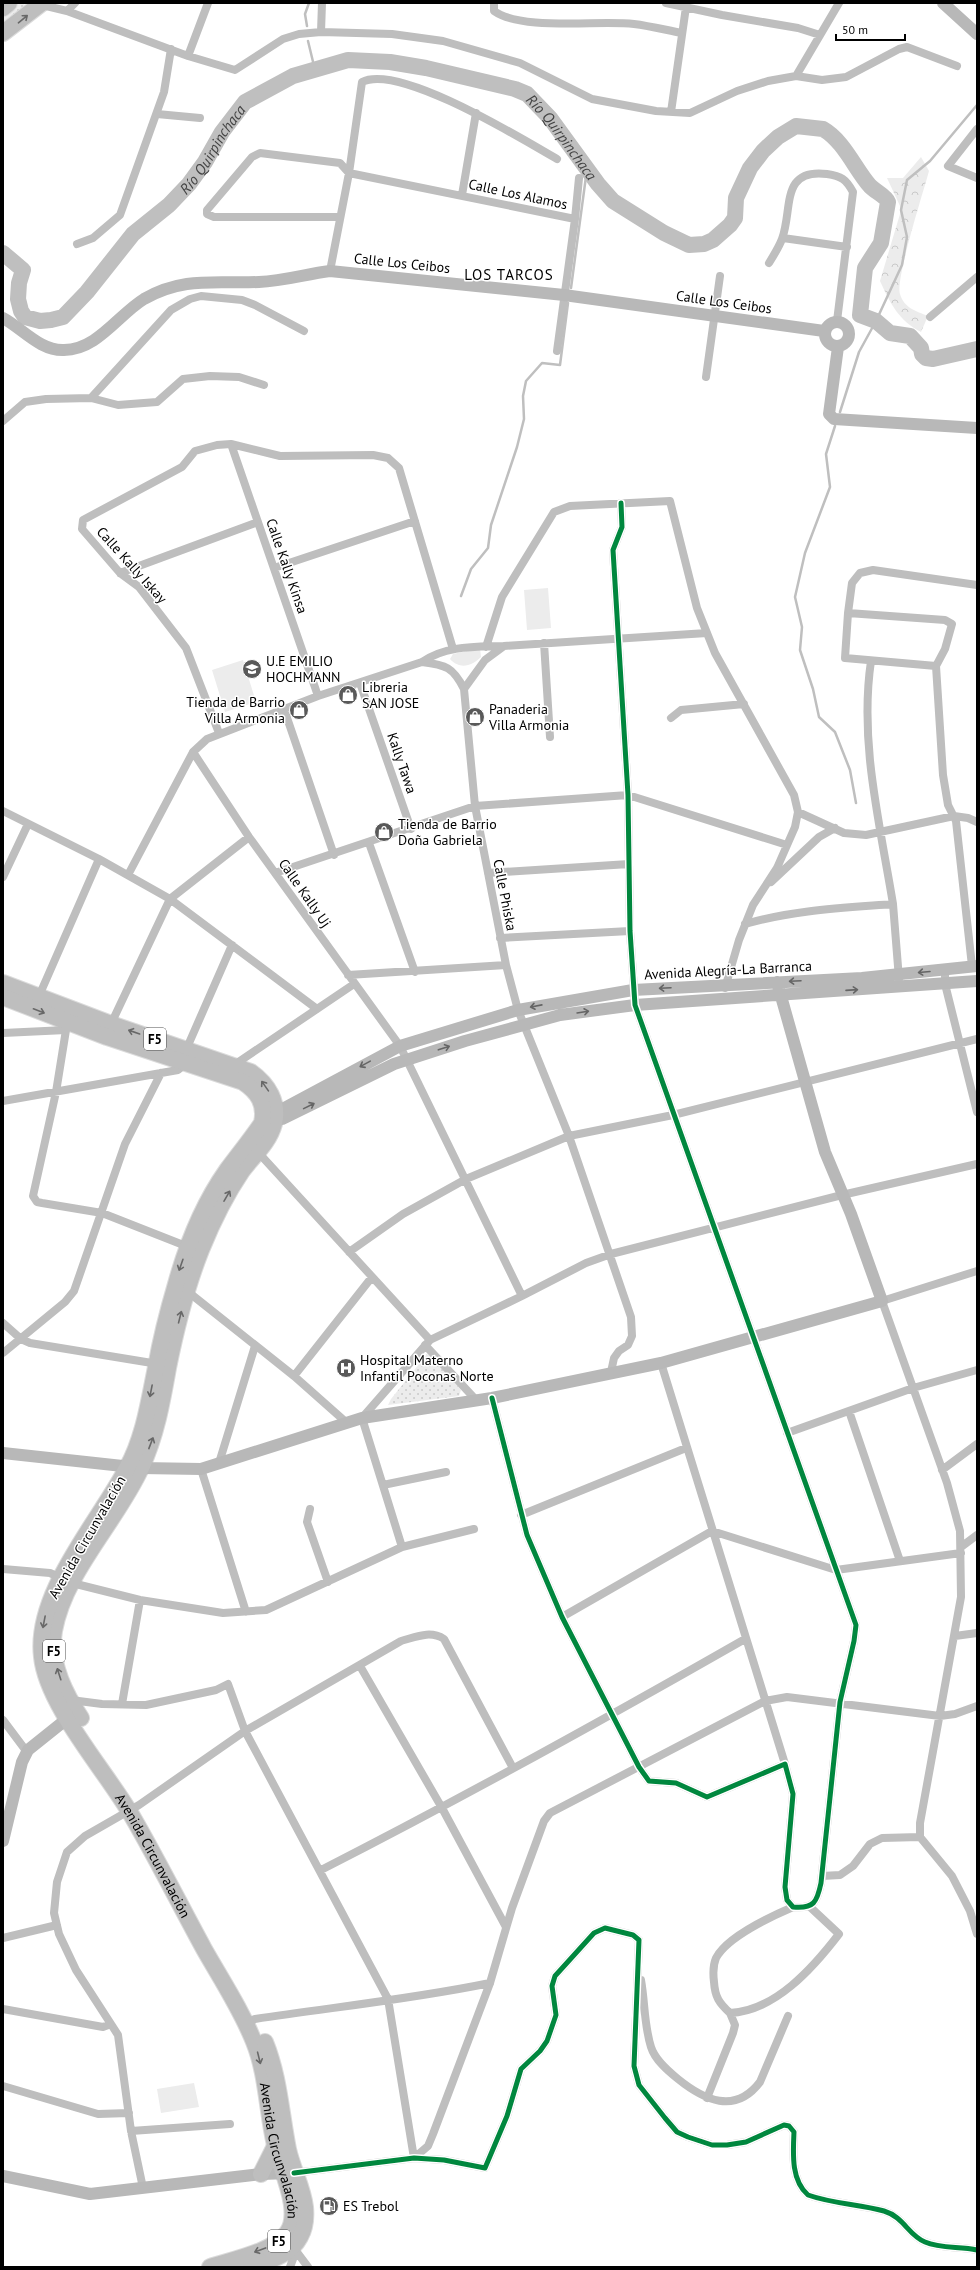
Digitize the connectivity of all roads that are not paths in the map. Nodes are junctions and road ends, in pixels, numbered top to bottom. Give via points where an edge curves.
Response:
1 (9, 3) edge
2 (62, 3) edge
3 (75, 3) edge
4 (208, 3) edge
5 (322, 3) edge
6 (494, 3) edge
7 (666, 3) edge
8 (839, 3) edge
9 (943, 3) edge
10 (39, 4) edge
11 (686, 7) junction
12 (3, 8) edge
13 (67, 11) junction
14 (321, 32) junction
15 (3, 33) edge
16 (682, 33) junction
17 (977, 34) edge
18 (820, 35) junction
19 (171, 49) junction
20 (188, 56) junction
21 (957, 66) dead end
22 (796, 76) junction
23 (671, 112) junction
24 (476, 113) junction
25 (157, 114) junction
26 (200, 118) dead end
27 (977, 130) edge
28 (557, 159) dead end
29 (349, 173) junction
30 (579, 178) dead end
31 (977, 178) edge
32 (462, 195) junction
33 (340, 217) junction
34 (575, 219) junction
35 (783, 238) junction
36 (77, 244) dead end
37 (847, 246) junction
38 (770, 263) dead end
39 (330, 271) junction
40 (720, 276) dead end
41 (977, 277) edge
42 (564, 295) junction
43 (714, 316) junction
44 (930, 317) dead end
45 (3, 318) edge
46 (837, 321) junction
47 (304, 331) dead end
48 (824, 331) junction
49 (838, 347) junction
50 (557, 351) dead end
51 (706, 377) dead end
52 (264, 385) dead end
53 (91, 398) junction
54 (3, 421) edge
55 (977, 428) edge
56 (231, 444) junction
57 (621, 503) junction
58 (416, 521) junction
59 (258, 522) junction
60 (274, 568) junction
61 (120, 573) junction
62 (977, 585) edge
63 (848, 613) junction
64 (707, 633) junction
65 (617, 639) junction
66 (544, 643) junction
67 (504, 646) junction
68 (486, 647) junction
69 (453, 649) junction
70 (871, 661) junction
71 (422, 662) junction
72 (936, 666) junction
73 (360, 683) junction
74 (464, 689) junction
75 (318, 696) junction
76 (744, 704) junction
77 (284, 709) junction
78 (671, 718) dead end
79 (219, 733) junction
80 (550, 737) dead end
81 (193, 752) junction
82 (628, 795) junction
83 (475, 806) junction
84 (3, 811) edge
85 (798, 812) junction
86 (954, 816) junction
87 (977, 822) edge
88 (28, 824) junction
89 (411, 828) junction
90 (835, 828) junction
91 (881, 832) junction
92 (249, 837) junction
93 (369, 843) junction
94 (786, 845) junction
95 (334, 855) junction
96 (99, 859) junction
97 (629, 864) junction
98 (276, 873) junction
99 (488, 873) junction
100 (128, 875) junction
101 (3, 877) edge
102 (762, 891) junction
103 (170, 899) junction
104 (893, 904) junction
105 (745, 924) junction
106 (630, 931) junction
107 (500, 938) junction
108 (232, 945) junction
109 (506, 965) junction
110 (975, 966) edge
111 (944, 970) junction
112 (415, 972) junction
113 (899, 974) junction
114 (348, 976) junction
115 (977, 981) edge
116 (777, 982) junction
117 (3, 983) edge
118 (354, 984) junction
119 (946, 984) junction
120 (725, 986) junction
121 (898, 988) junction
122 (633, 990) junction
123 (779, 994) junction
124 (39, 996) junction
125 (3, 997) edge
126 (724, 999) junction
127 (635, 1005) junction
128 (317, 1009) junction
129 (518, 1010) junction
130 (111, 1024) junction
131 (524, 1024) junction
132 (68, 1027) junction
133 (3, 1033) edge
134 (977, 1039) edge
135 (960, 1043) junction
136 (400, 1046) junction
137 (187, 1054) junction
138 (406, 1060) junction
139 (232, 1071) junction
140 (160, 1073) junction
141 (805, 1083) junction
142 (56, 1092) junction
143 (3, 1101) edge
144 (977, 1112) edge
145 (673, 1115) junction
146 (269, 1118) junction
147 (569, 1136) junction
148 (253, 1148) junction
149 (977, 1164) edge
150 (466, 1179) junction
151 (842, 1195) junction
152 (102, 1213) junction
153 (714, 1229) junction
154 (194, 1249) junction
155 (349, 1252) junction
156 (611, 1254) junction
157 (977, 1271) edge
158 (372, 1278) junction
159 (187, 1291) junction
160 (522, 1296) junction
161 (882, 1301) junction
162 (3, 1323) edge
163 (753, 1337) junction
164 (21, 1339) junction
165 (427, 1343) junction
166 (255, 1346) junction
167 (3, 1353) edge
168 (661, 1363) junction
169 (162, 1365) junction
170 (977, 1370) edge
171 (611, 1372) junction
172 (294, 1376) junction
173 (913, 1388) junction
174 (492, 1398) junction
175 (476, 1401) junction
176 (849, 1411) junction
177 (362, 1418) junction
178 (347, 1423) junction
179 (787, 1433) junction
180 (977, 1444) edge
181 (686, 1448) junction
182 (3, 1453) edge
183 (219, 1464) junction
184 (135, 1467) junction
185 (201, 1469) junction
186 (942, 1470) junction
187 (446, 1472) dead end
188 (383, 1484) junction
189 (310, 1509) dead end
190 (521, 1515) junction
191 (474, 1529) dead end
192 (712, 1531) junction
193 (977, 1535) edge
194 (402, 1547) junction
195 (960, 1550) junction
196 (900, 1561) junction
197 (3, 1569) edge
198 (836, 1570) junction
199 (67, 1580) junction
200 (328, 1582) junction
201 (140, 1600) junction
202 (246, 1612) junction
203 (562, 1617) junction
204 (977, 1633) edge
205 (955, 1636) junction
206 (745, 1639) junction
207 (360, 1666) junction
208 (69, 1699) junction
209 (765, 1701) junction
210 (840, 1702) junction
211 (122, 1704) junction
212 (977, 1706) edge
213 (613, 1715) junction
214 (73, 1716) junction
215 (940, 1716) junction
216 (3, 1720) edge
217 (245, 1731) junction
218 (27, 1752) junction
219 (785, 1764) junction
220 (639, 1767) junction
221 (513, 1768) junction
222 (134, 1808) junction
223 (442, 1808) junction
224 (920, 1838) junction
225 (3, 1841) edge
226 (321, 1870) junction
227 (822, 1876) junction
228 (809, 1906) junction
229 (793, 1908) junction
230 (57, 1925) junction
231 (506, 1927) junction
232 (977, 1934) edge
233 (3, 1938) edge
234 (638, 1968) junction
235 (490, 1983) junction
236 (388, 1999) junction
237 (3, 2009) edge
238 (730, 2014) junction
239 (788, 2016) dead end
240 (251, 2021) junction
241 (111, 2024) junction
242 (3, 2086) edge
243 (707, 2098) junction
244 (129, 2113) junction
245 (230, 2124) dead end
246 (131, 2131) junction
247 (275, 2146) junction
248 (414, 2158) junction
249 (289, 2173) junction
250 (261, 2174) junction
251 (3, 2176) edge
252 (143, 2188) junction
253 (298, 2225) junction
254 (296, 2248) junction
255 (977, 2250) edge
256 (210, 2267) edge
257 (250, 2267) edge
258 (290, 2267) edge
259 (308, 2267) edge

1 - 12 highway
2 - 13 street
3 - 13 street
4 - 20 street
5 - 14 street
6 - 16 street via 494,11 500,15 536,23 633,24
7 - 11 street
8 - 18 street
9 - 17 street
10 - 13 street
15 -> 10 highway
11 - 16 street
11 - 18 street via 798,28
13 - 19 street
14 - 20 street via 299,34 283,39 235,70
14 - 23 street via 392,34 443,41 520,63 592,99
16 - 23 street
18 - 22 street
19 - 20 street
19 - 25 street via 164,92
21 - 22 street via 907,47 846,77 822,80
22 - 23 street via 737,91 690,113
24 - 28 street
24 - 29 street via 408,85 370,79 362,82
24 - 32 street
25 - 26 street
25 - 36 street via 120,215 92,238
27 - 31 street via 948,166
29 - 32 street, Calle Los Alamos
29 - 33 street
29 - 33 street via 340,163 260,153 252,157 207,210 207,214 214,217
30 - 34 street
32 - 34 street, Calle Los Alamos
33 - 39 street
34 - 42 street, Calle Los Alamos
35 - 37 street
35 - 37 street via 792,188 800,178 813,172 840,176 847,181 853,192
35 - 38 street
37 - 46 street
39 - 42 street, Calle Los Ceibos
39 - 45 street, Calle Los Ceibos via 285,280 183,283 143,300 96,338 73,349 54,349 44,345
40 - 43 street
41 - 44 street
42 - 43 street, Calle Los Ceibos
42 - 50 street, Calle Los Alamos
43 - 48 street, Calle Los Ceibos
43 - 51 street
46 - 48 street via 831,322
46 - 49 street via 843,323 849,333 848,340
47 - 53 street via 242,300 201,296 190,299 171,310
48 - 49 street via 827,342
49 - 55 street via 830,414 834,419
52 - 53 street via 239,377 210,376 183,379 157,402 118,405
53 - 54 street via 25,402
56 - 58 street via 280,456 373,455 388,458 399,468
56 - 59 street, Calle Kally Kinsa
56 - 61 street, Calle Kally Iskay via 217,445 195,452 182,467 83,520 82,529
57 - 64 street via 670,501 697,608
57 - 65 street via 622,527 613,550
57 - 68 street via 570,506 554,512 502,597
58 - 60 street
58 - 69 street
59 - 60 street, Calle Kally Kinsa
59 - 61 street
60 - 75 street, Calle Kally Kinsa
61 - 79 street, Calle Kally Iskay via 139,587 186,648
62 - 63 street via 873,570 860,573 852,583
63 - 70 street via 845,658
63 - 72 street via 945,620 952,624 945,649
64 - 65 street
64 - 76 street via 715,653
65 - 66 street
65 - 82 street
66 - 67 street
66 - 80 street
67 - 68 street
67 - 74 street via 485,660
68 - 69 street
69 - 71 street via 433,654
70 - 72 street
70 - 91 street via 868,729
71 - 73 street
71 - 74 street via 442,665 456,673
72 - 86 street via 943,775 948,805
73 - 75 street
73 - 89 street, Kally Tawa
74 - 83 street, Calle Phiska
75 - 77 street
76 - 78 street via 681,710
76 - 85 street via 794,795
77 - 79 street
77 - 95 street
79 - 81 street via 207,739
81 - 92 street, Calle Kally Uj
81 - 100 street
82 - 83 street
82 - 94 street
82 - 97 street
83 - 89 street
83 - 99 street, Calle Phiska
84 - 88 street
85 - 90 street
85 - 94 street via 795,827
86 - 87 street
86 - 91 street
86 - 110 street
88 - 96 street
88 - 101 street
89 - 93 street
90 - 91 street via 844,833 866,835
90 - 102 street via 819,837
91 - 104 street
92 - 98 street, Calle Kally Uj
92 - 103 street
93 - 95 street
93 - 112 street
94 - 102 street via 777,868
95 - 98 street
96 - 100 street
96 - 124 street
97 - 99 street
97 - 106 street
98 - 114 street, Calle Kally Uj
99 - 107 street, Calle Phiska
100 - 103 street
102 - 105 street via 752,905
103 - 108 street
103 - 130 street
104 - 105 street via 800,911
104 - 113 street
105 - 120 street
106 - 107 street
106 - 122 street
107 - 109 street, Calle Phiska
108 - 128 street
108 - 137 street
109 - 112 street
109 - 129 street, Calle Phiska
110 - 111 street, Avenida Alegría-La Barranca
111 -> 113 street, Avenida Alegría-La Barranca
111 - 119 street
112 - 114 street
113 -> 116 street, Avenida Alegría-La Barranca
113 - 121 street
114 - 118 street, Calle Kally Uj
115 - 119 street, Avenida Alegría-La Barranca
116 - 120 street, Avenida Alegría-La Barranca
116 - 123 street
117 - 124 highway, F5
118 - 128 street
118 - 136 street, Calle Kally Uj
119 - 121 street, Avenida Alegría-La Barranca
119 - 135 street
120 -> 122 street, Avenida Alegría-La Barranca
120 - 126 street
123 -> 121 street, Avenida Alegría-La Barranca
122 - 127 street
122 -> 129 street, Avenida Alegría-La Barranca
123 - 126 street, Avenida Alegría-La Barranca
123 - 141 street
124 - 130 highway, F5
125 -> 132 highway, F5
126 - 127 street, Avenida Alegría-La Barranca
131 -> 127 street, Avenida Alegría-La Barranca via 560,1015
127 - 145 street
128 - 139 street
129 - 131 street, Calle Phiska
129 - 136 street, Avenida Alegría-La Barranca
137 -> 130 highway, F5
138 -> 131 street, Avenida Alegría-La Barranca
131 - 147 street, Calle Phiska
132 - 133 street
132 - 137 highway, F5
132 - 142 street
134 - 135 street
135 - 141 street
135 - 144 street
136 - 138 street, Calle Kally Uj
136 -> 146 street, Avenida Alegría-La Barranca
137 - 139 highway, F5
137 - 140 street via 178,1070
146 -> 138 street, Avenida Alegría-La Barranca
138 - 150 street, Calle Kally Uj
139 - 146 highway, F5 via 253,1088
140 - 142 street
140 - 152 street via 125,1144
141 - 145 street
141 - 151 street via 825,1152
142 - 143 street
142 - 152 street via 33,1196 37,1202
145 - 147 street
145 - 153 street
146 - 148 highway, Avenida Circunvalación / F5 via 267,1139
147 - 150 street
147 - 156 street, Calle Phiska
148 - 154 highway, Avenida Circunvalación / F5 via 227,1171 211,1195 200,1216
148 - 155 street
149 - 151 street
150 - 155 street via 403,1214
150 - 160 street, Calle Kally Uj
151 - 153 street
151 - 161 street
152 - 154 street
152 - 164 street via 74,1291 65,1302
153 - 156 street
153 - 163 street
154 - 159 highway, Avenida Circunvalación / F5
154 -> 169 highway, Avenida Circunvalación / F5 via 175,1285
155 - 158 street
156 - 160 street via 586,1263
156 - 171 street, Calle Phiska via 631,1317 632,1336 628,1345 614,1358
157 - 161 street
158 - 165 street
158 - 172 street
159 - 166 street
169 -> 159 highway, Avenida Circunvalación / F5
160 - 165 street
161 - 163 street
161 - 173 street
162 - 164 street
163 - 168 street
163 - 179 street
164 - 167 street
164 - 169 street via 30,1343
165 - 175 street
165 - 177 street
166 - 172 street
166 - 183 street
168 - 171 street
168 - 181 street
169 - 184 highway, Avenida Circunvalación / F5 via 145,1420
170 - 173 street
171 - 174 street
172 - 178 street
173 - 176 street
173 - 186 street
174 - 175 street
174 - 190 street
175 - 177 street
176 - 179 street
176 - 196 street
177 - 178 street
177 - 188 street
178 - 183 street
179 - 198 street
180 - 186 street
181 - 190 street
181 - 192 street
182 - 184 street
183 - 185 street
184 - 185 street
184 - 199 highway, Avenida Circunvalación / F5
185 - 202 street
186 - 195 street via 960,1531
187 - 188 street
188 - 194 street
189 - 200 street via 306,1522
190 - 203 street
191 - 194 street
192 - 198 street
192 - 203 street
192 - 206 street
193 - 195 street
194 - 200 street
195 - 196 street
195 - 205 street via 961,1597
196 - 198 street
197 - 199 street via 50,1573
198 - 210 street via 856,1625
199 - 201 street
208 -> 199 highway, Avenida Circunvalación / F5 via 58,1674 54,1656 54,1633
199 -> 214 highway, Avenida Circunvalación / F5 via 44,1619 42,1657 52,1692
200 - 202 street via 266,1610
201 - 202 street via 223,1613
201 - 211 street
203 - 213 street
204 - 205 street
205 - 215 street
206 - 209 street
206 - 213 street
207 - 217 street
207 - 221 street via 401,1641 427,1634 436,1634 444,1639
207 - 223 street
208 - 211 street
208 - 214 highway, Avenida Circunvalación / F5
209 - 210 street via 787,1697
209 - 219 street
209 - 220 street
210 - 215 street
210 - 227 street
211 - 217 street via 146,1705 216,1690 228,1684
212 - 215 street
213 - 220 street
213 - 221 street
214 - 218 street
214 - 222 highway, Avenida Circunvalación / F5
215 - 224 street via 920,1823
216 - 218 street
217 - 222 street
217 - 226 street
218 - 225 street via 22,1762
219 - 220 street via 707,1796 676,1783 649,1781
219 - 229 street via 793,1794 785,1887 787,1900
220 - 231 street via 550,1813 544,1821
221 - 223 street
222 - 230 street via 85,1836 67,1852 54,1897
222 - 240 highway, Avenida Circunvalación / F5
223 - 226 street
223 - 231 street
224 - 227 street via 882,1838 870,1844 852,1866 840,1875
224 - 232 street via 952,1876 970,1911
226 - 236 street
227 - 228 street via 818,1895
228 - 229 street
228 - 238 street via 839,1934 810,1972 767,2002 745,2013
229 - 238 street via 763,1920 727,1945 717,1957 713,1971 714,1993 718,2002
230 - 233 street
230 - 241 street via 76,1970
231 - 235 street
234 - 243 street via 651,2048 666,2069 696,2094
234 - 248 street via 639,1940 634,1935 605,1928 594,1933 555,1976 552,1986 556,2015 549,2035 540,2051 521,2069 507,2116 485,2168 444,2160
234 - 255 street via 634,2066 639,2085 677,2132 712,2144 727,2145 746,2142 775,2128 789,2126 794,2132 792,2154 796,2174 801,2189 808,2195 886,2211 901,2219 916,2237 925,2242
235 - 236 street via 434,1994
235 - 248 street via 434,2134 428,2146
236 - 240 street
236 - 248 street
237 - 241 street via 103,2027
238 - 243 street via 735,2025 733,2033
239 - 243 street via 760,2082 753,2091 731,2100 714,2101
240 -> 247 highway, Avenida Circunvalación / F5
240 - 249 highway, Avenida Circunvalación / F5 via 272,2062
241 - 244 street via 118,2035
242 - 244 street via 98,2114
244 - 246 street
245 - 246 street
246 - 252 street
247 - 249 highway, Avenida Circunvalación / F5
247 - 250 highway
248 - 249 street
249 - 250 street
249 - 253 highway, Avenida Circunvalación / F5 via 293,2211
250 - 252 street
251 - 252 street via 90,2194
253 - 254 highway, Avenida Circunvalación / F5
253 -> 256 highway, Avenida Circunvalación / F5 via 272,2245
254 - 257 highway, F5
254 - 258 street
254 - 259 street

